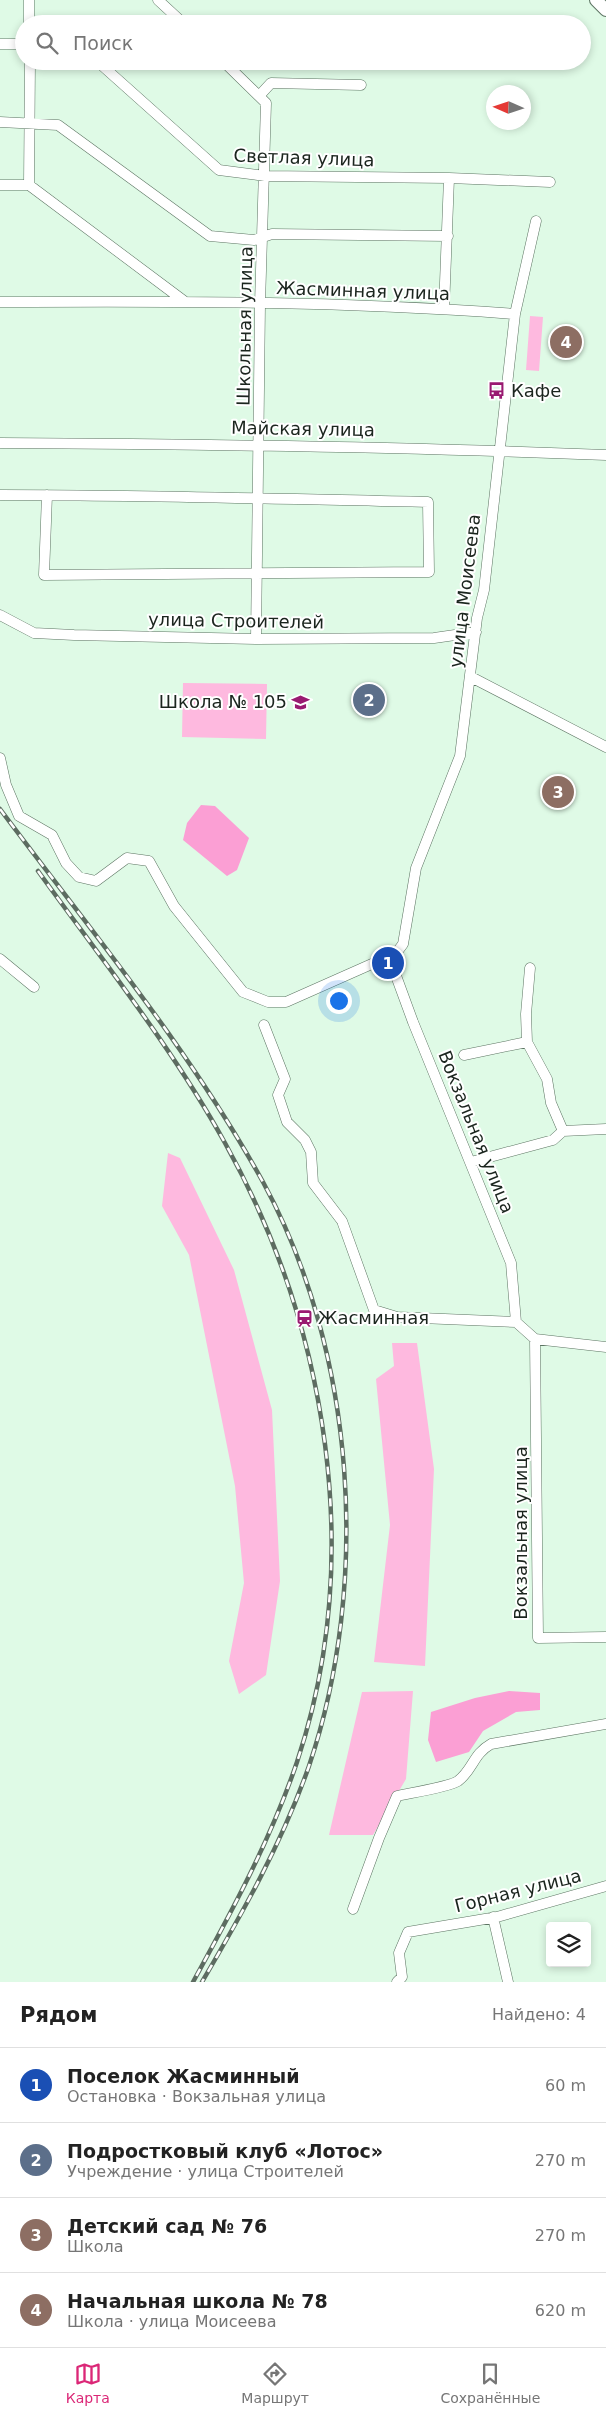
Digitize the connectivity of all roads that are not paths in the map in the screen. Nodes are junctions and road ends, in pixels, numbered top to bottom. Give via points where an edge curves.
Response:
1 (29, 0) edge
2 (158, 0) edge
3 (596, 0) edge
4 (606, 10) edge
5 (30, 15) edge
6 (174, 15) edge
7 (0, 44) edge
8 (15, 44) edge
9 (30, 70) edge
10 (107, 70) edge
11 (232, 70) edge
12 (361, 84) dead end
13 (262, 99) junction
14 (0, 122) edge
15 (29, 122) junction
16 (265, 176) junction
17 (449, 178) junction
18 (550, 182) dead end
19 (0, 185) edge
20 (29, 185) junction
21 (536, 221) dead end
22 (448, 236) junction
23 (262, 238) junction
24 (184, 301) junction
25 (0, 302) edge
26 (260, 304) junction
27 (444, 309) junction
28 (515, 314) junction
29 (0, 443) edge
30 (259, 444) junction
31 (499, 450) junction
32 (606, 455) edge
33 (0, 495) edge
34 (46, 495) junction
35 (258, 498) junction
36 (257, 574) junction
37 (0, 615) edge
38 (476, 632) junction
39 (256, 639) junction
40 (471, 677) junction
41 (606, 747) edge
42 (0, 758) edge
43 (394, 956) junction
44 (0, 959) edge
45 (530, 968) dead end
46 (34, 987) dead end
47 (264, 1024) dead end
48 (527, 1042) junction
49 (464, 1055) dead end
50 (606, 1129) edge
51 (563, 1131) junction
52 (471, 1162) junction
53 (516, 1322) junction
54 (535, 1339) junction
55 (606, 1347) edge
56 (606, 1637) edge
57 (606, 1724) edge
58 (606, 1886) edge
59 (354, 1910) dead end
60 (493, 1917) junction
61 (397, 1982) edge
62 (508, 1982) edge

1 - 5 street
2 - 6 street
3 - 4 main road
7 - 8 street
9 - 15 street
10 - 16 street, Светлая улица via 219,170
11 - 13 street
12 - 13 street via 271,83
13 - 16 street, Школьная улица
14 - 15 street
15 - 20 street
15 - 23 street via 58,125 210,236
16 - 17 street, Светлая улица
16 - 23 street, Школьная улица
17 - 18 street, Светлая улица
17 - 22 street
19 - 20 street
20 - 24 street
21 - 28 street, улица Моисеева
22 - 23 street via 272,234
22 - 27 street
23 - 26 street, Школьная улица
24 - 25 street, Жасминная улица
24 - 26 street, Жасминная улица
26 - 27 street, Жасминная улица
26 - 30 street, Школьная улица
27 - 28 street, Жасминная улица
28 - 31 street, улица Моисеева
29 - 30 street, Майская улица
30 - 31 street, Майская улица
30 - 35 street, Школьная улица
31 - 32 street, Майская улица
31 - 38 street, улица Моисеева via 484,590
33 - 34 street
34 - 35 street
34 - 36 street via 44,576
35 - 36 street, Школьная улица
35 - 36 street via 428,502 429,572
36 - 39 street, Школьная улица
37 - 39 street, улица Строителей via 34,633
38 - 39 street, улица Строителей via 434,638
38 - 40 street, улица Моисеева
40 - 41 street
40 - 43 street, улица Моисеева via 460,756 416,868 403,944
42 - 43 street via 6,785 19,816 52,835 66,863 79,877 96,881 127,858 149,861 174,906 243,992 268,1002 286,1002
43 - 52 street, Вокзальная улица via 395,973 413,1022
44 - 46 street
45 - 48 street
47 - 53 street via 285,1079 278,1095 287,1122 305,1140 311,1152 314,1183 342,1221 374,1310 397,1317
48 - 49 street
48 - 51 street via 547,1079 551,1103
50 - 51 street
51 - 52 street via 552,1140
52 - 53 street, Вокзальная улица via 512,1263
53 - 54 street
54 - 55 street
54 - 56 street, Вокзальная улица via 538,1638
57 - 59 street via 491,1744 480,1750 457,1782 398,1796 379,1838
58 - 60 street, Горная улица
60 - 61 street, Горная улица via 408,1932 399,1953 402,1977
60 - 62 street

